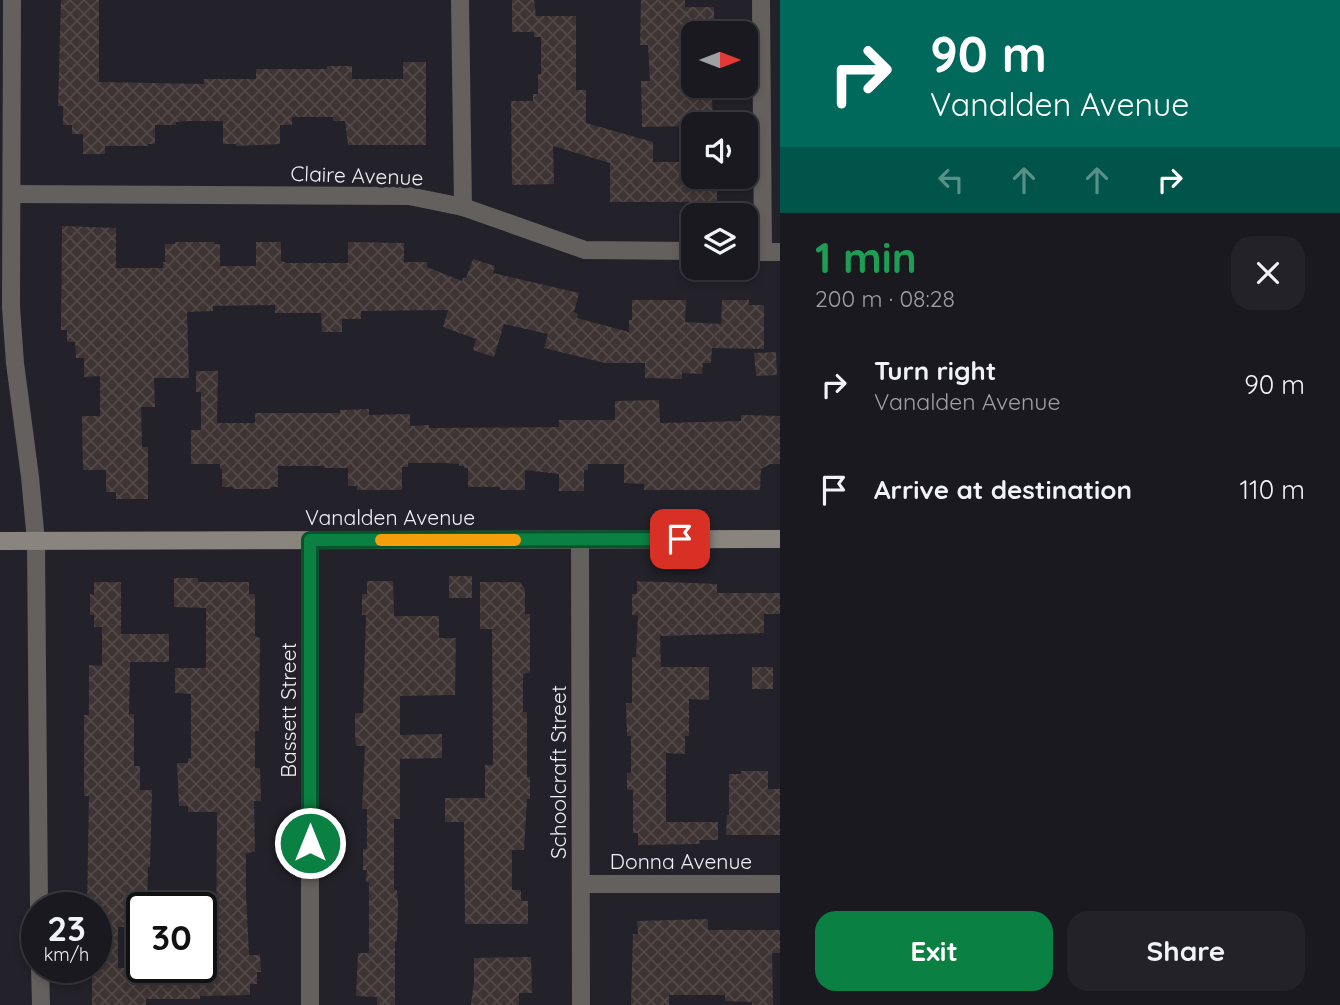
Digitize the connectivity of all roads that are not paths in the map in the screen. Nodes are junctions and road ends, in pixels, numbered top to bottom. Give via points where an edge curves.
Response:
1 (12, 0) edge
2 (460, 0) edge
3 (761, 0) edge
4 (12, 194) junction
5 (463, 207) junction
6 (681, 251) edge
7 (763, 252) edge
8 (780, 539) edge
9 (310, 540) junction
10 (580, 540) junction
11 (0, 541) edge
12 (36, 541) junction
13 (582, 884) junction
14 (780, 884) edge
15 (39, 892) edge
16 (40, 983) edge
17 (41, 1005) edge
18 (310, 1005) edge
19 (582, 1005) edge

1 - 4 street
2 - 5 street
3 - 7 street
4 - 5 street, Claire Avenue via 409,196
4 - 12 street via 11,307
5 - 6 street, Claire Avenue via 584,250
8 - 10 street, Vanalden Avenue
9 - 10 street, Vanalden Avenue
9 - 12 street, Vanalden Avenue
9 - 18 street, Bassett Street
10 - 13 street, Schoolcraft Street
11 - 12 street, Vanalden Avenue
12 - 15 street
13 - 14 street, Donna Avenue
13 - 19 street, Schoolcraft Street
16 - 17 street

